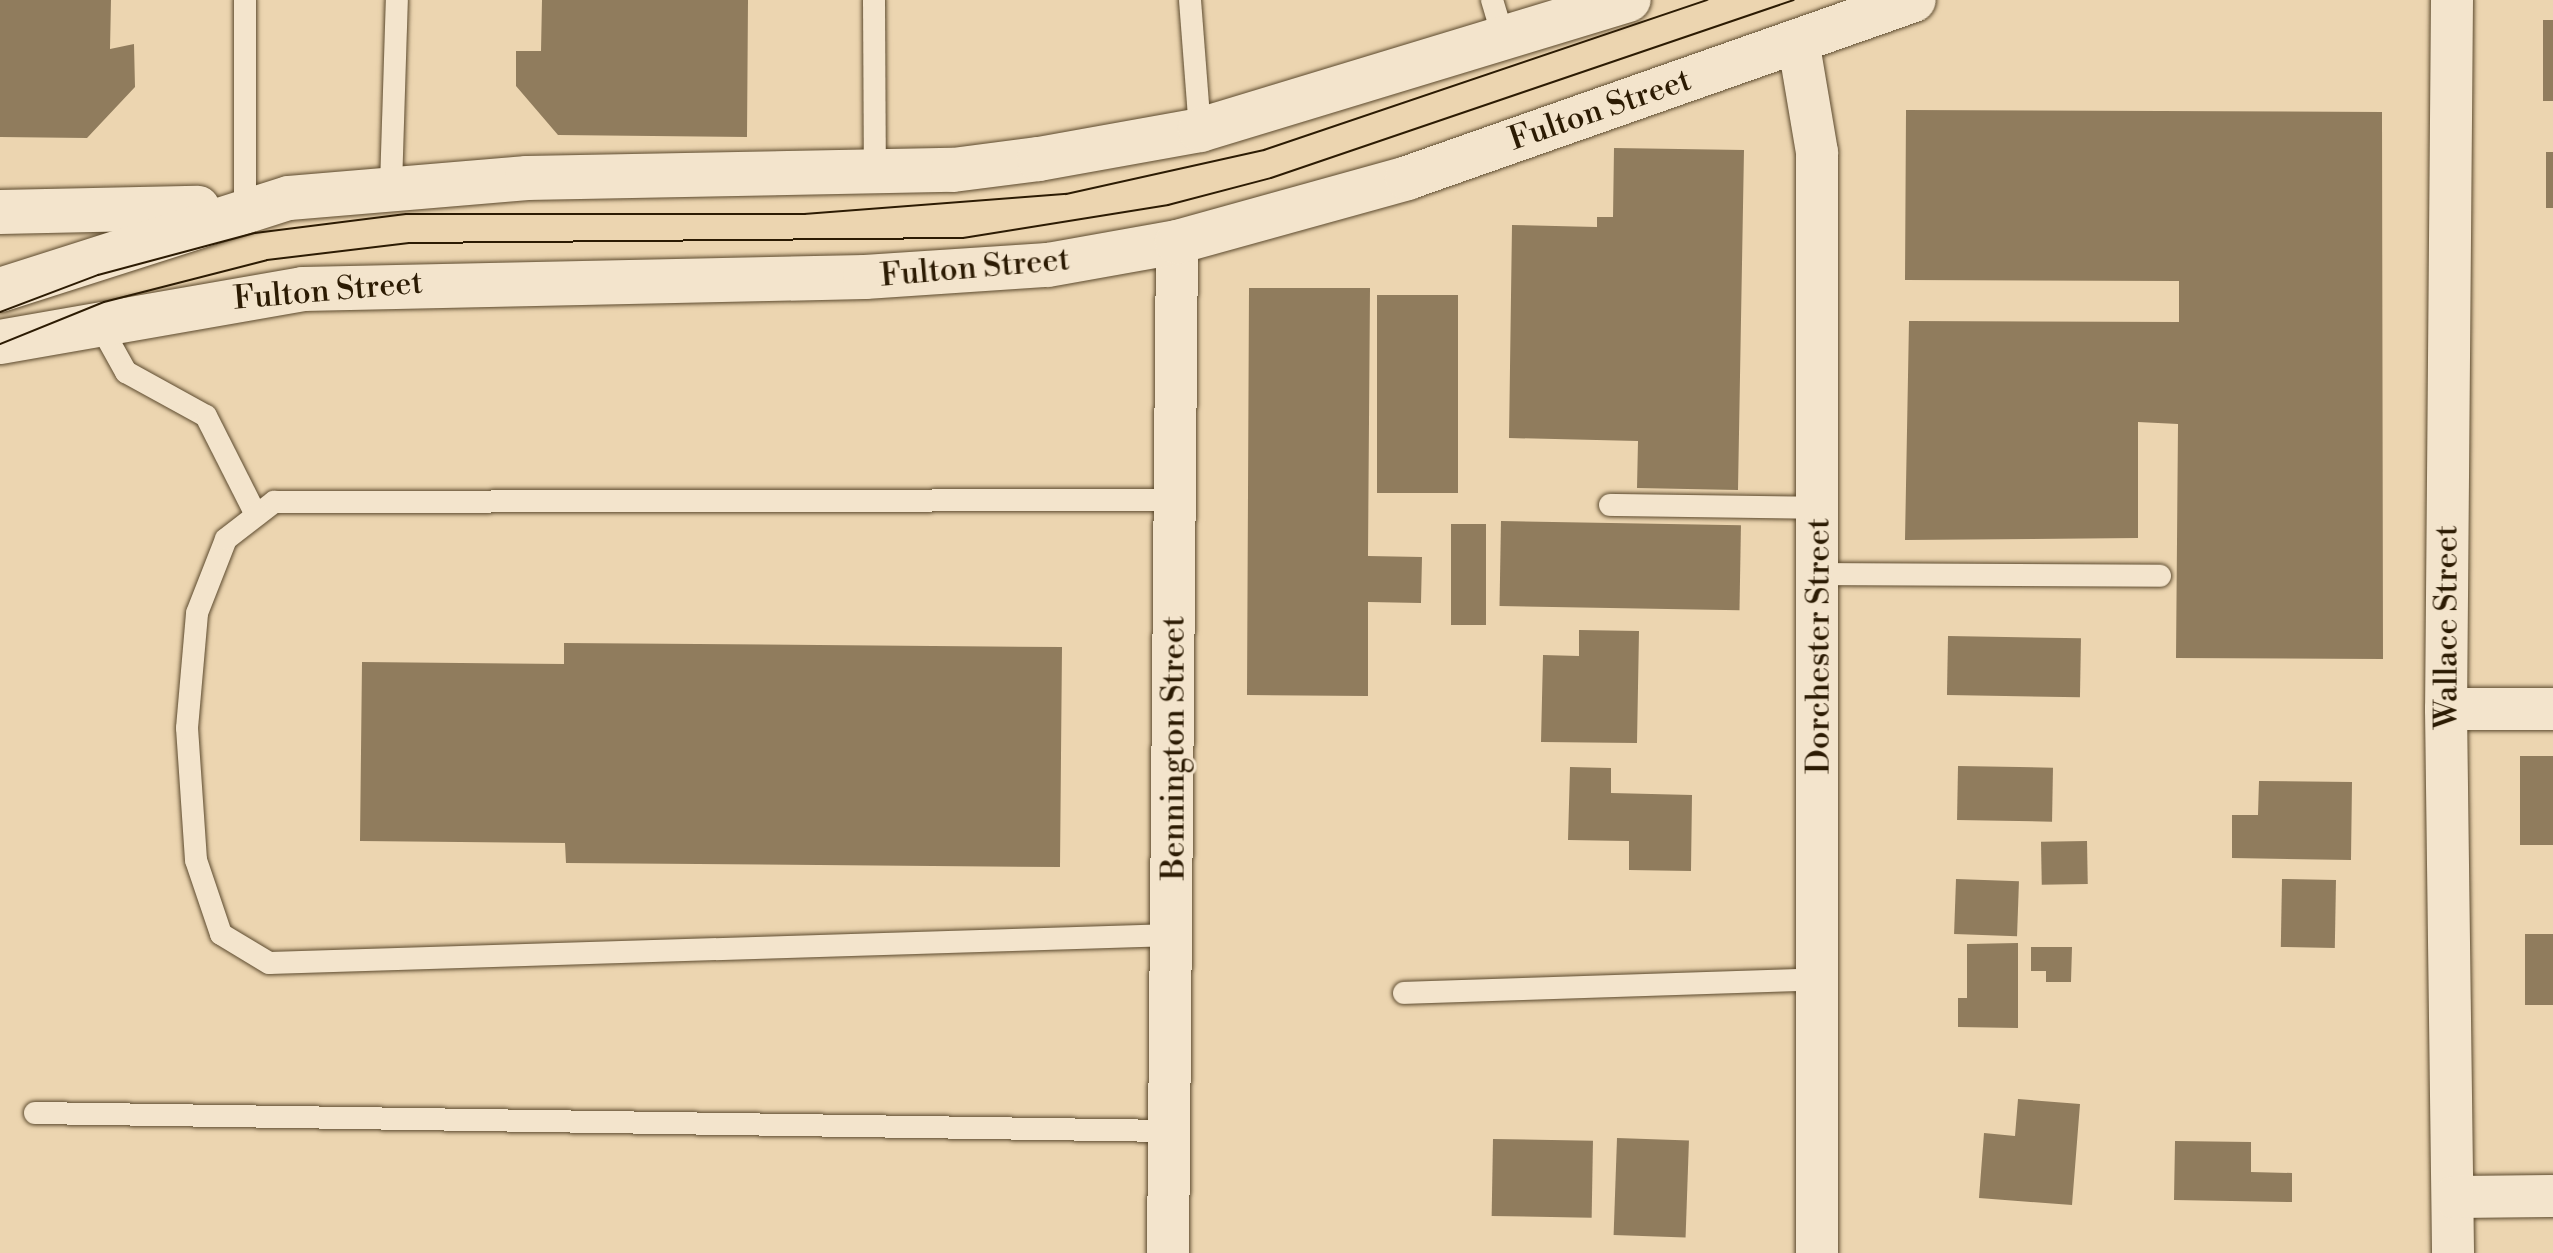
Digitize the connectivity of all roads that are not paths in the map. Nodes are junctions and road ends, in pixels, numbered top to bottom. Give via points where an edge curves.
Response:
1 (245, 0) edge
2 (397, 0) edge
3 (874, 0) edge
4 (1190, 0) edge
5 (1629, 0) edge
6 (1914, 0) edge
7 (2452, 0) edge
8 (1498, 20) edge
9 (1798, 40) junction
10 (1200, 130) junction
11 (875, 172) junction
12 (391, 186) junction
13 (245, 207) junction
14 (0, 212) edge
15 (1177, 242) junction
16 (0, 290) edge
17 (96, 319) junction
18 (0, 342) edge
19 (1176, 500) junction
20 (1610, 505) dead end
21 (1819, 508) junction
22 (256, 515) junction
23 (1821, 574) junction
24 (2160, 576) dead end
25 (2446, 709) junction
26 (2553, 709) edge
27 (1173, 935) junction
28 (1818, 979) junction
29 (1404, 993) dead end
30 (35, 1113) dead end
31 (1171, 1131) junction
32 (2553, 1196) edge
33 (2454, 1197) junction
34 (1168, 1253) edge
35 (1817, 1253) edge
36 (2453, 1253) edge

1 - 13 lane
2 - 12 lane
3 - 11 lane
4 - 10 lane
5 - 8 main road
6 - 9 main road, Fulton Street
7 - 25 street, Wallace Street
8 - 10 main road
9 - 15 main road, Fulton Street via 1407,178
9 - 21 street, Dorchester Street via 1817,152
10 - 11 main road via 1039,159
11 - 12 main road
12 - 13 main road
13 - 14 main road
13 - 16 main road
15 - 17 main road, Fulton Street via 1048,265 865,277 380,283
15 - 19 street, Bennington Street
17 - 18 main road, Fulton Street
17 - 22 lane via 126,372 206,416
19 - 22 lane via 274,502
19 - 27 street, Bennington Street
20 - 21 lane
21 - 23 street, Dorchester Street
22 - 27 lane via 226,539 197,613 187,728 196,860 221,934 269,963 1079,933
23 - 24 lane
23 - 28 street, Dorchester Street
25 - 26 street
25 - 33 street, Wallace Street
27 - 31 street, Bennington Street
28 - 29 lane
28 - 35 street, Dorchester Street
30 - 31 lane
31 - 34 street, Bennington Street
32 - 33 street
33 - 36 street, Wallace Street

